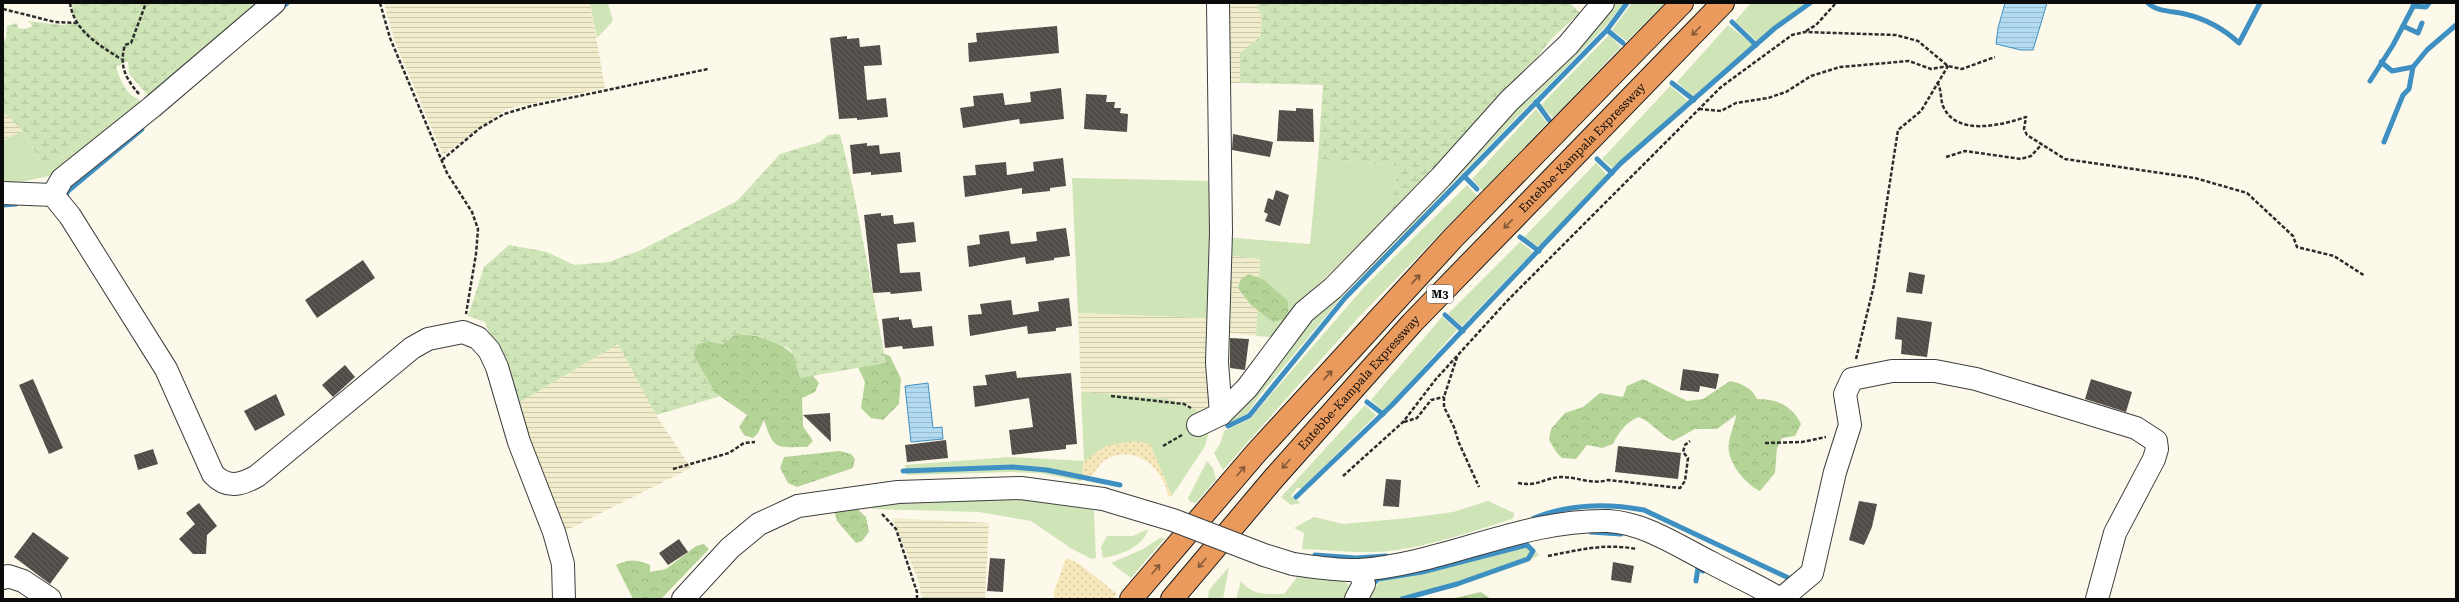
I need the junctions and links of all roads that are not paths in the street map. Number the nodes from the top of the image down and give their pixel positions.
1 (274, 3) edge
2 (1218, 3) edge
3 (1603, 3) edge
4 (1682, 3) edge
5 (1723, 3) edge
6 (3, 193) edge
7 (53, 195) junction
8 (1359, 570) junction
9 (3, 578) edge
10 (50, 599) edge
11 (564, 599) edge
12 (683, 599) edge
13 (1131, 599) edge
14 (1172, 599) edge
15 (1356, 599) edge
16 (1780, 599) edge
17 (2098, 599) edge

1 - 7 street
2 - 3 street
13 -> 4 highway, M3
5 -> 14 highway, Entebbe-Kampala Expressway / M3
6 - 7 street
7 - 11 street
8 - 12 street, bridge
8 - 15 street
8 - 16 street
9 - 10 street
16 - 17 street

